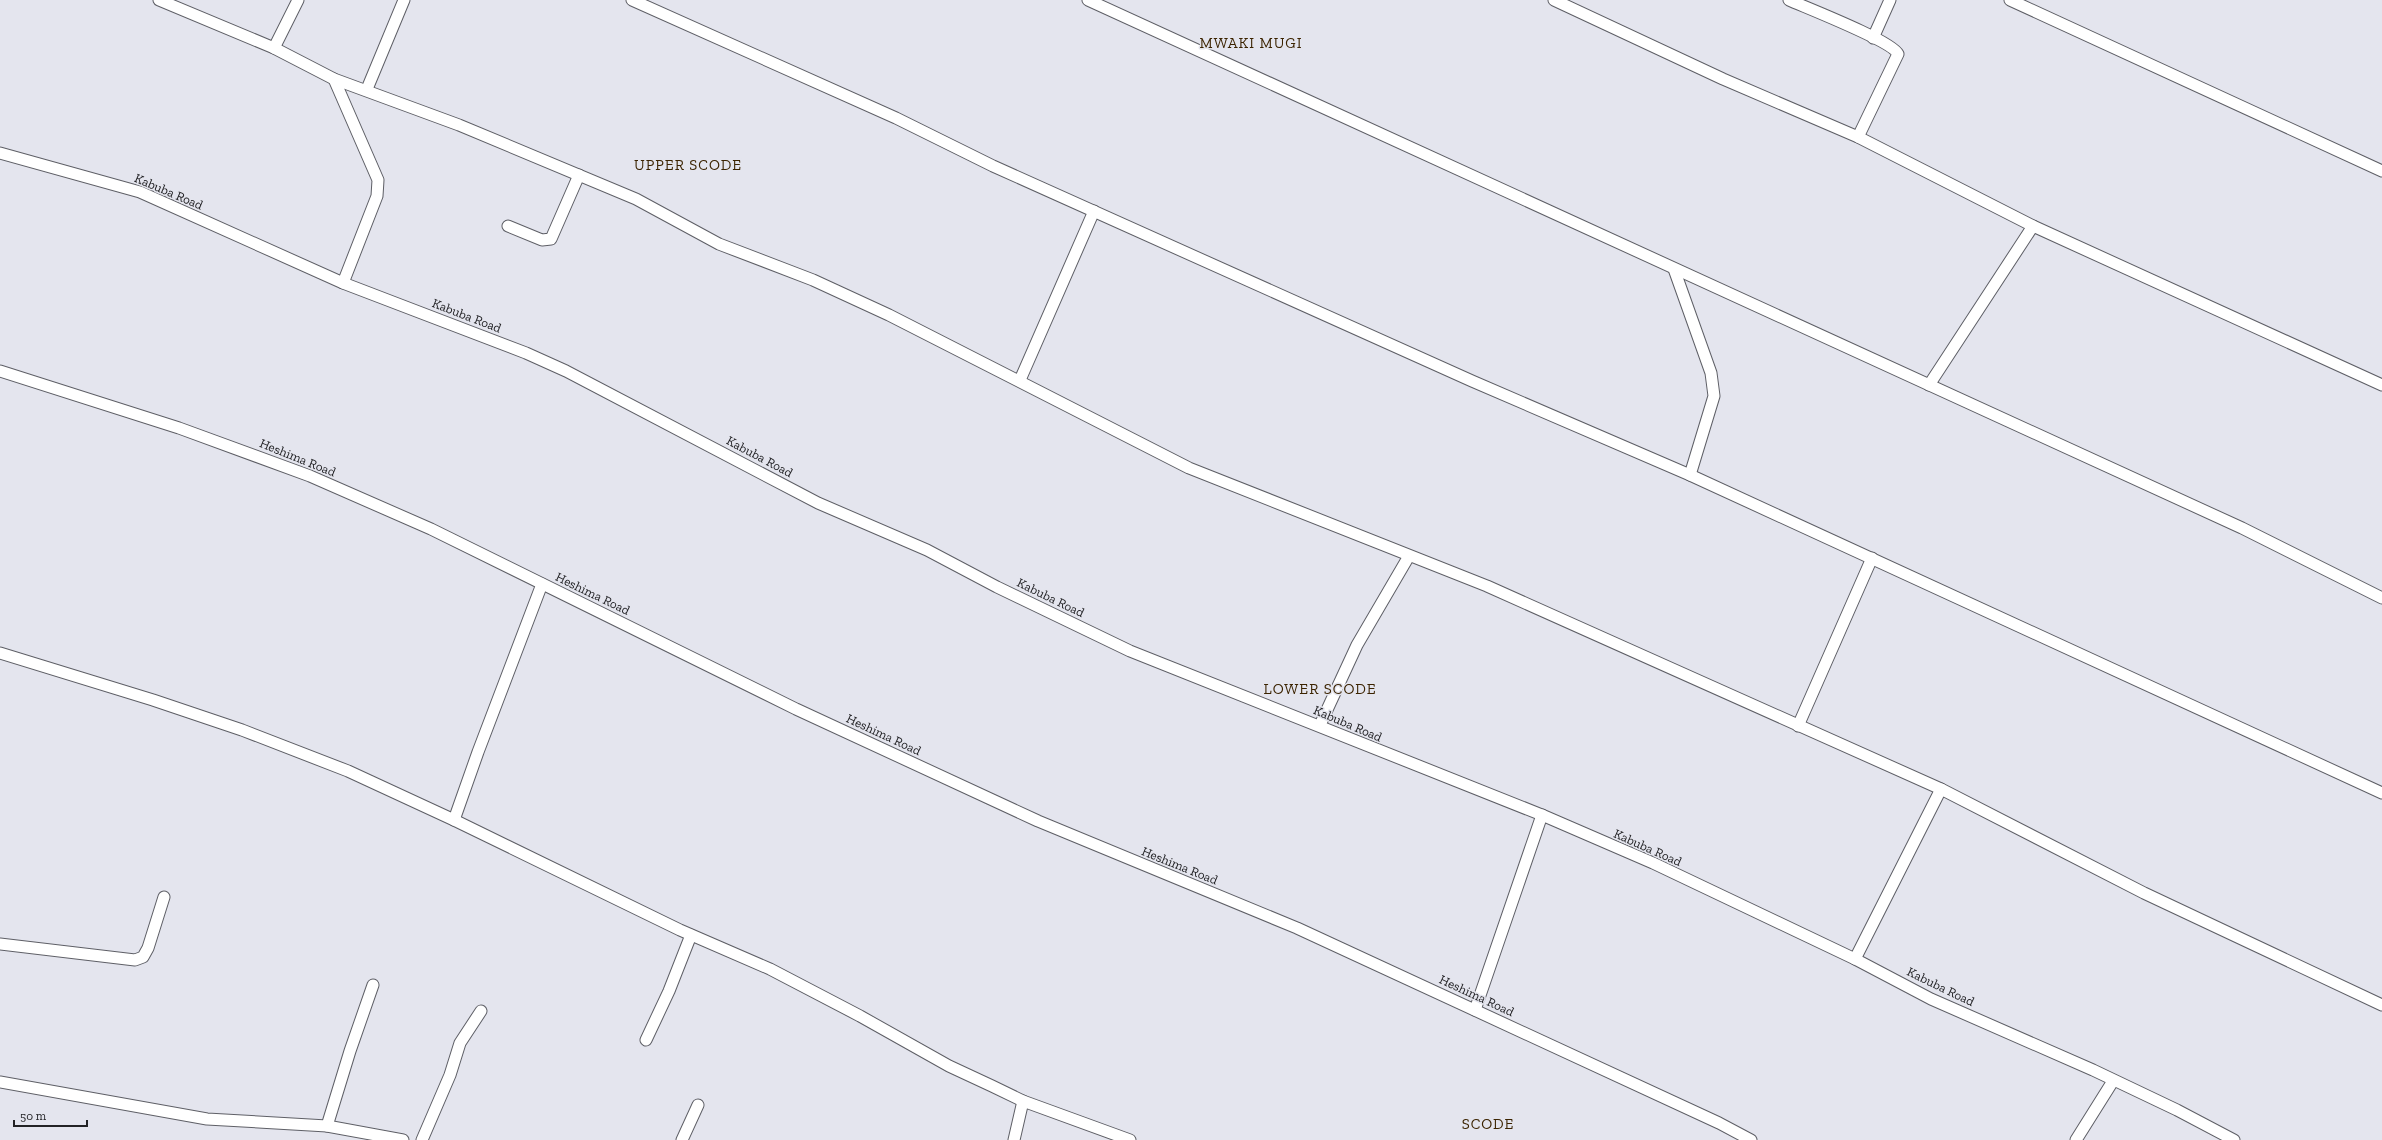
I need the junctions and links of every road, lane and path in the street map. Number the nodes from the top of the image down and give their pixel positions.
1 (159, 0) edge
2 (298, 0) edge
3 (404, 0) edge
4 (632, 0) edge
5 (1088, 0) edge
6 (1554, 0) edge
7 (1789, 0) edge
8 (1890, 0) edge
9 (2010, 0) edge
10 (1873, 38) junction
11 (274, 48) junction
12 (334, 78) junction
13 (367, 89) junction
14 (1858, 137) junction
15 (0, 153) edge
16 (2382, 171) edge
17 (579, 175) junction
18 (1094, 211) junction
19 (508, 226) dead end
20 (2033, 226) junction
21 (1674, 269) junction
22 (343, 283) junction
23 (0, 371) edge
24 (1020, 380) junction
25 (1929, 385) junction
26 (2382, 385) edge
27 (1690, 476) junction
28 (1408, 556) junction
29 (1872, 558) junction
30 (542, 584) junction
31 (2382, 598) edge
32 (0, 653) edge
33 (1320, 725) junction
34 (1798, 726) junction
35 (1941, 790) junction
36 (2382, 793) edge
37 (1542, 815) junction
38 (454, 820) junction
39 (164, 896) dead end
40 (692, 935) junction
41 (0, 944) edge
42 (1855, 959) junction
43 (374, 984) dead end
44 (2382, 1005) edge
45 (1475, 1010) junction
46 (482, 1011) dead end
47 (646, 1040) dead end
48 (2113, 1081) junction
49 (0, 1082) edge
50 (1023, 1101) junction
51 (698, 1105) dead end
52 (326, 1126) junction
53 (403, 1140) edge
54 (422, 1140) edge
55 (682, 1140) edge
56 (1014, 1140) edge
57 (1130, 1140) edge
58 (1751, 1140) edge
59 (2076, 1140) edge
60 (2234, 1140) edge

1 - 11 street
2 - 11 street
3 - 13 street
4 - 18 street
5 - 21 street
6 - 14 street
7 - 10 street
8 - 10 street
9 - 16 street
10 - 14 street
11 - 12 street
12 - 13 street
12 - 22 street
13 - 17 street
14 - 20 street
15 - 22 street, Kabuba Road
17 - 19 street
17 - 24 street
18 - 24 street
18 - 27 street
20 - 25 street
20 - 26 street
21 - 25 street
21 - 27 street
22 - 33 street, Kabuba Road
23 - 30 street, Heshima Road
24 - 28 street
25 - 31 street
27 - 29 street
28 - 33 street
28 - 34 street
29 - 34 street
29 - 36 street
30 - 38 street
30 - 45 street, Heshima Road
32 - 38 street
33 - 37 street, Kabuba Road
34 - 35 street
35 - 42 street
35 - 44 street
37 - 42 street, Kabuba Road
37 - 45 street
38 - 40 street
39 - 41 street
40 - 47 street
40 - 50 street
42 - 48 street, Kabuba Road
43 - 52 street
45 - 58 street, Heshima Road
46 - 54 street
48 - 59 street
48 - 60 street, Kabuba Road
49 - 52 street
50 - 56 street
50 - 57 street
51 - 55 street
52 - 53 street

